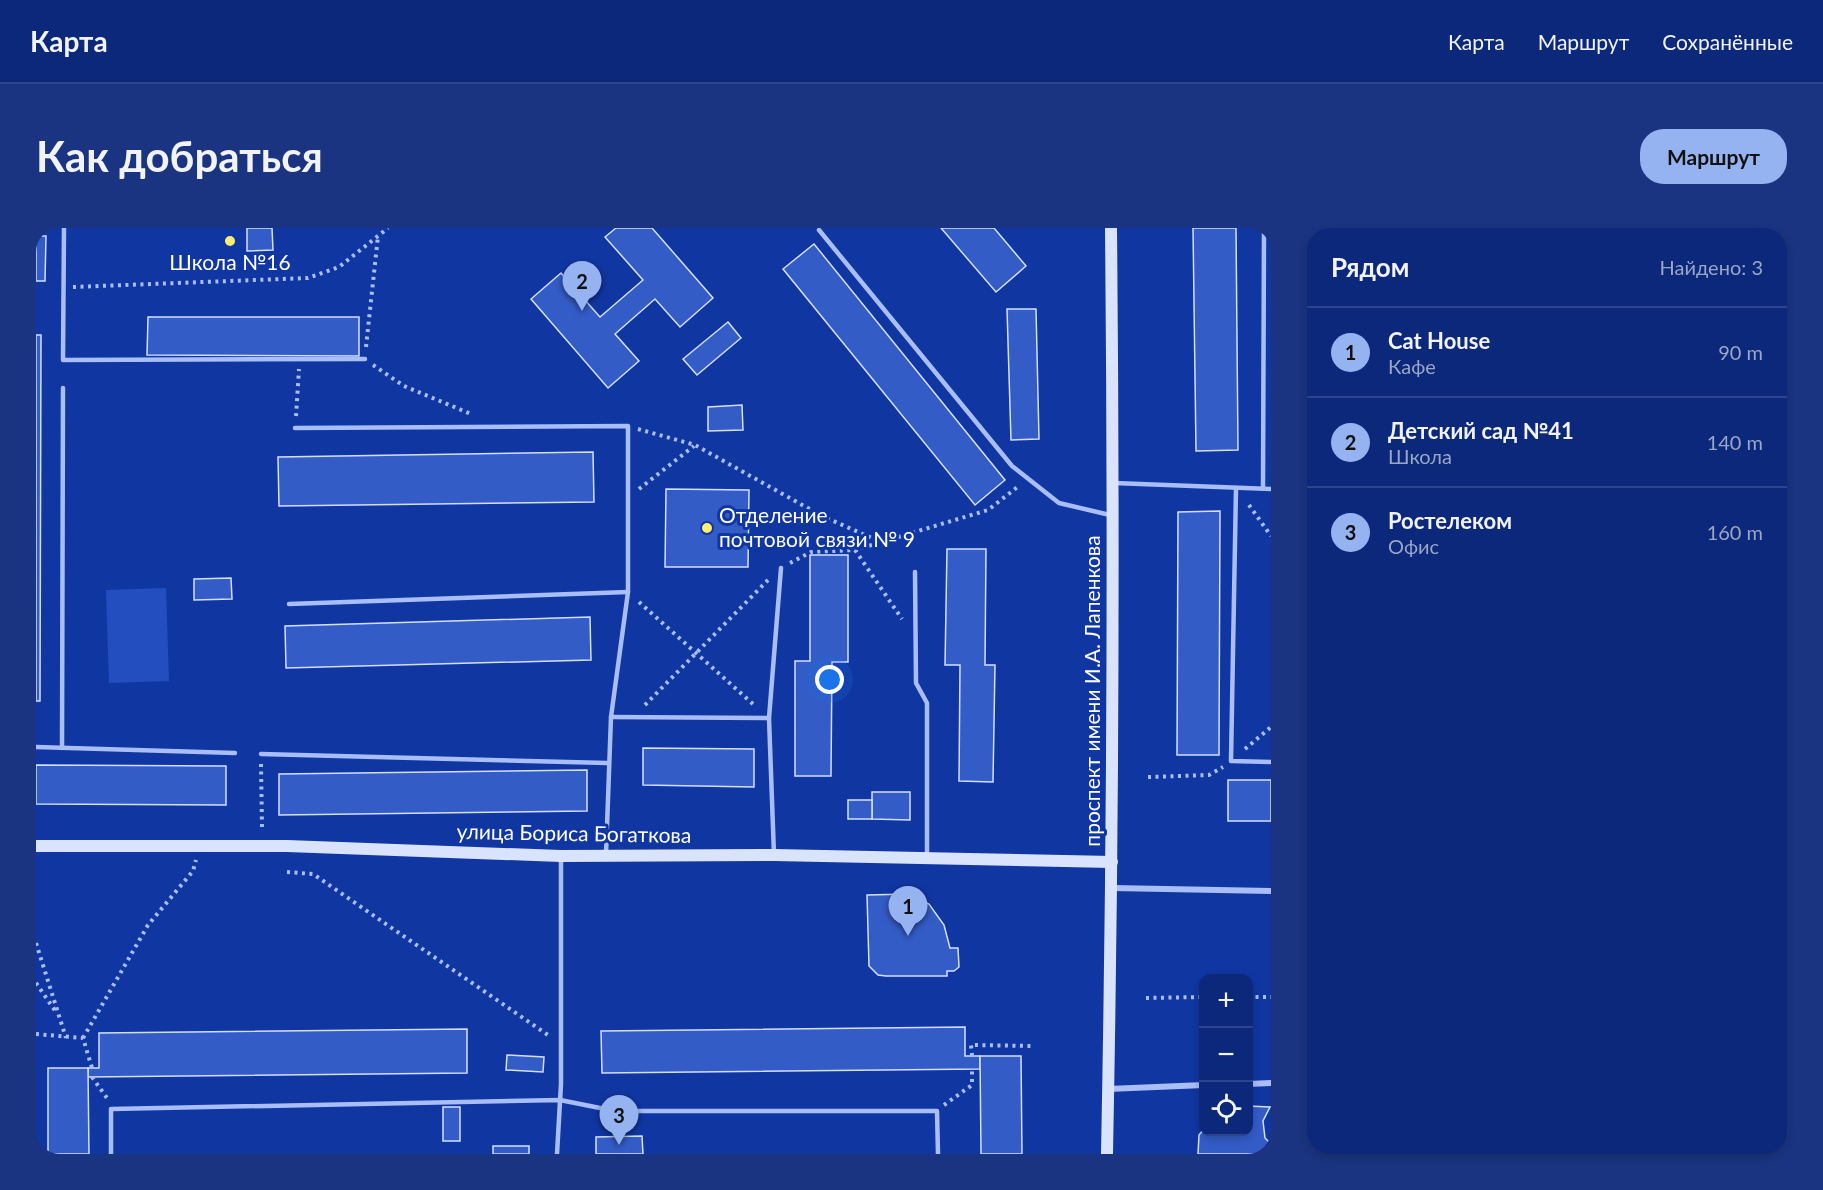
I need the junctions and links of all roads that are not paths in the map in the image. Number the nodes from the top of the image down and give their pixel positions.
1 (64, 228) edge
2 (1111, 228) edge
3 (1264, 228) edge
4 (819, 230) dead end
5 (365, 359) road end
6 (63, 388) dead end
7 (296, 428) road end
8 (1114, 483) junction
9 (1236, 488) junction
10 (1263, 488) junction
11 (1271, 489) edge
12 (1113, 515) junction
13 (781, 568) road end
14 (915, 572) dead end
15 (627, 592) junction
16 (288, 604) dead end
17 (611, 717) junction
18 (769, 718) junction
19 (36, 747) edge
20 (62, 748) junction
21 (235, 753) dead end
22 (261, 754) road end
23 (1271, 762) edge
24 (607, 763) junction
25 (36, 846) edge
26 (606, 855) junction
27 (774, 855) junction
28 (561, 856) junction
29 (927, 857) junction
30 (1112, 862) junction
31 (1112, 888) junction
32 (1271, 891) edge
33 (1271, 1083) edge
34 (1253, 1084) edge
35 (1199, 1085) edge
36 (1108, 1089) junction
37 (560, 1100) junction
38 (111, 1154) edge
39 (557, 1154) edge
40 (938, 1154) edge
41 (1107, 1154) edge

1 - 5 lane
2 - 8 street, проспект имени И.А. Лапенкова
3 - 10 lane
4 - 12 lane
6 - 20 lane
7 - 15 lane
8 - 9 lane
8 - 12 street, проспект имени И.А. Лапенкова
9 - 10 lane
9 - 23 lane
10 - 11 lane
12 - 30 street, проспект имени И.А. Лапенкова
13 - 18 lane
14 - 29 lane
15 - 16 lane
15 - 17 lane
17 - 18 lane
17 - 24 lane
18 - 27 lane
19 - 20 lane
20 - 21 lane
22 - 24 lane
24 - 26 lane
25 - 28 street, улица Бориса Богаткова
26 - 27 street, улица Бориса Богаткова
26 - 28 street, улица Бориса Богаткова
27 - 29 street, улица Бориса Богаткова
28 - 37 lane
29 - 30 street, улица Бориса Богаткова
30 - 31 street, проспект имени И.А. Лапенкова
31 - 32 street
31 - 36 street, проспект имени И.А. Лапенкова
33 - 34 street
35 - 36 street
36 - 41 street, проспект имени И.А. Лапенкова
37 - 38 lane
37 - 39 lane
37 - 40 lane

